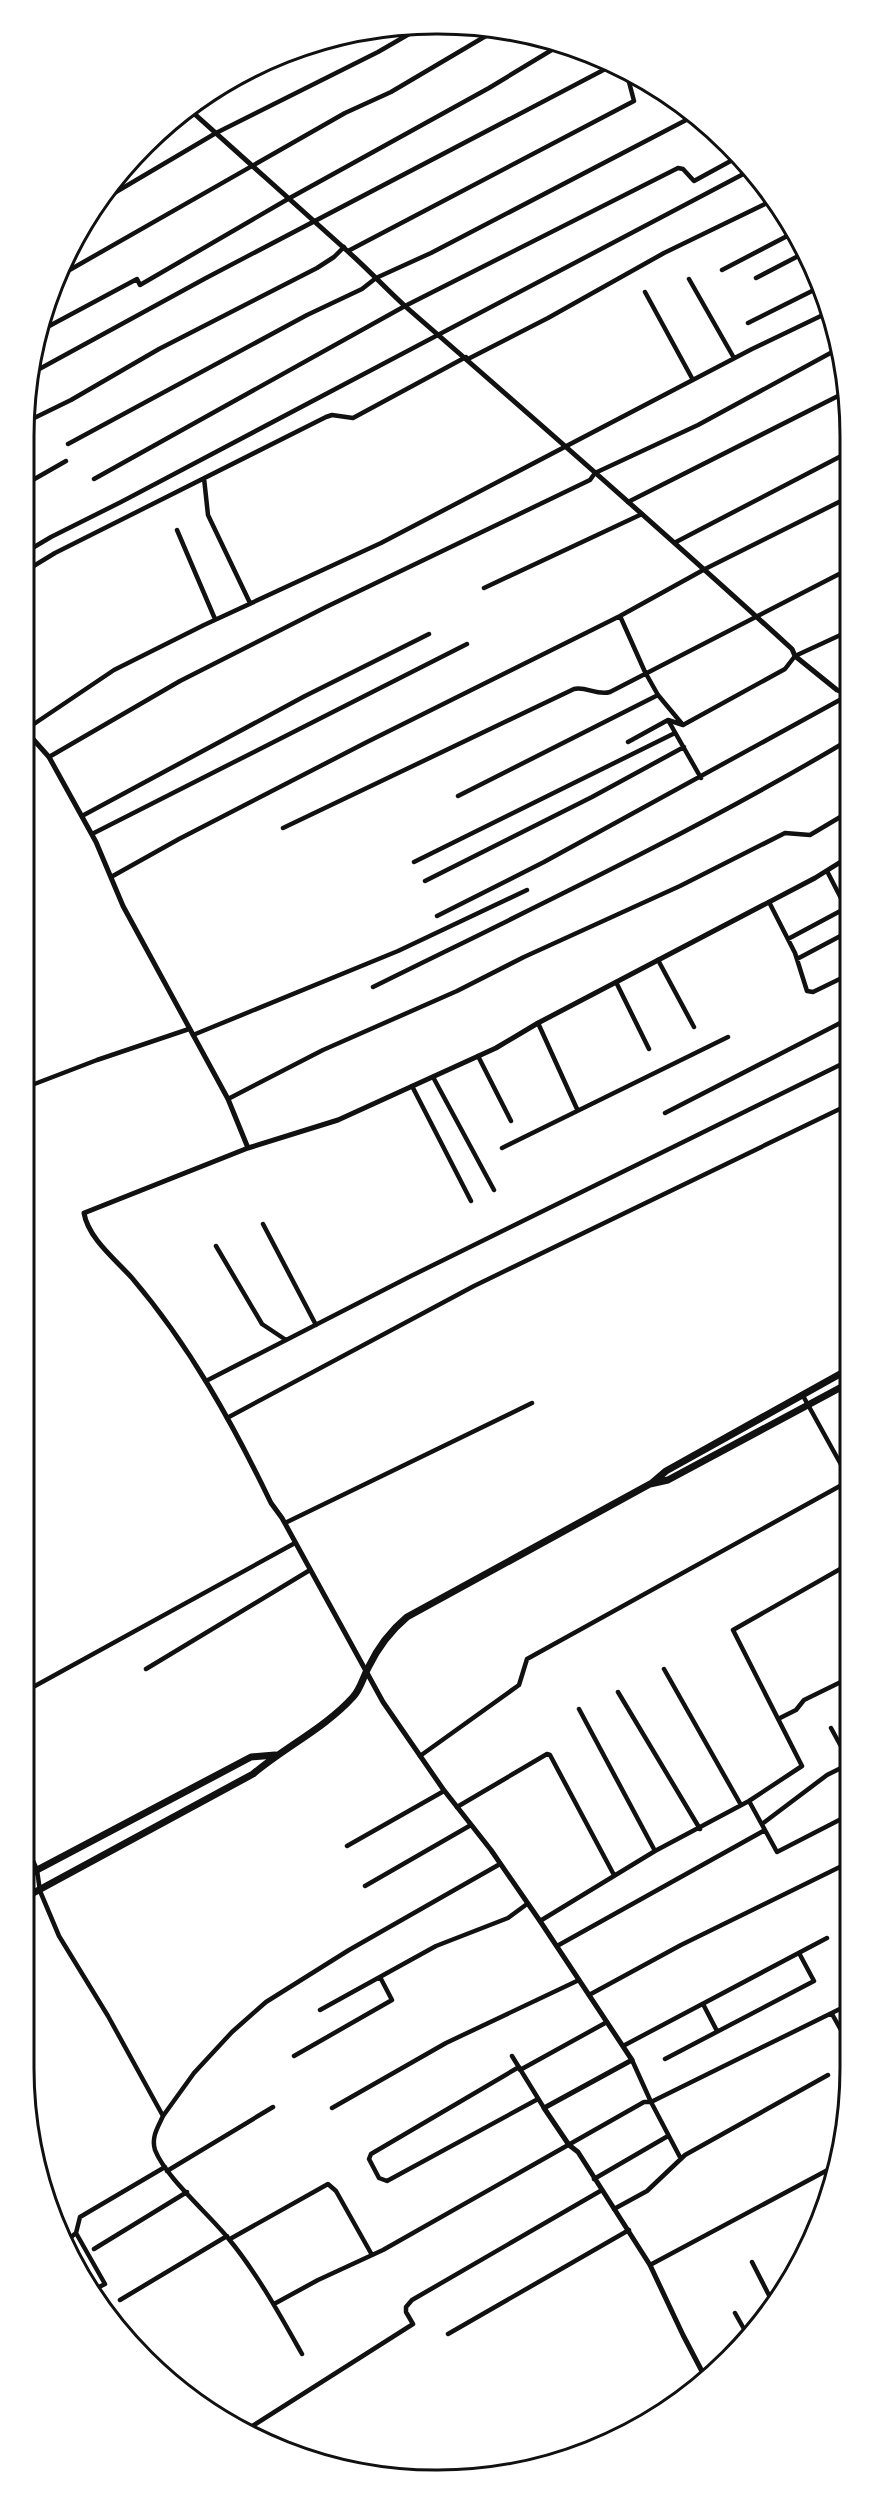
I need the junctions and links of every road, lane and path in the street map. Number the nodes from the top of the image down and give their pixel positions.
1 (407, 35) edge
2 (484, 37) edge
3 (550, 51) edge
4 (602, 70) edge
5 (629, 84) edge
6 (196, 115) edge
7 (685, 121) edge
8 (216, 133) junction
9 (730, 161) edge
10 (252, 166) junction
11 (742, 175) edge
12 (120, 190) edge
13 (288, 199) junction
14 (765, 204) edge
15 (314, 223) junction
16 (786, 237) edge
17 (346, 249) junction
18 (797, 257) edge
19 (72, 268) edge
20 (722, 270) dead end
21 (376, 278) junction
22 (756, 278) dead end
23 (689, 279) dead end
24 (812, 291) edge
25 (645, 292) dead end
26 (405, 306) junction
27 (821, 316) edge
28 (748, 323) dead end
29 (50, 325) edge
30 (440, 334) junction
31 (831, 353) edge
32 (467, 358) junction
33 (734, 358) junction
34 (40, 368) edge
35 (693, 380) junction
36 (837, 396) edge
37 (35, 418) edge
38 (68, 444) dead end
39 (565, 446) junction
40 (840, 457) edge
41 (66, 461) dead end
42 (595, 473) junction
43 (204, 478) junction
44 (34, 479) edge
45 (94, 479) dead end
46 (628, 502) junction
47 (840, 502) edge
48 (642, 514) junction
49 (177, 530) dead end
50 (676, 542) junction
51 (34, 547) edge
52 (34, 566) edge
53 (705, 569) junction
54 (840, 573) edge
55 (484, 588) dead end
56 (250, 603) junction
57 (755, 615) junction
58 (620, 616) junction
59 (215, 620) junction
60 (429, 634) dead end
61 (840, 635) edge
62 (467, 644) dead end
63 (795, 656) junction
64 (645, 672) junction
65 (840, 692) edge
66 (658, 695) junction
67 (840, 699) edge
68 (668, 720) junction
69 (34, 723) edge
70 (683, 725) junction
71 (675, 733) junction
72 (34, 741) edge
73 (628, 742) dead end
74 (840, 745) edge
75 (684, 747) junction
76 (49, 757) junction
77 (701, 778) junction
78 (458, 796) dead end
79 (82, 816) junction
80 (840, 817) edge
81 (283, 828) dead end
82 (92, 834) junction
83 (414, 862) dead end
84 (840, 863) edge
85 (827, 871) junction
86 (111, 877) junction
87 (425, 880) dead end
88 (527, 890) dead end
89 (840, 896) edge
90 (769, 902) junction
91 (840, 911) edge
92 (436, 916) dead end
93 (840, 936) edge
94 (788, 939) junction
95 (797, 959) junction
96 (658, 960) junction
97 (840, 979) edge
98 (616, 982) junction
99 (373, 987) dead end
100 (538, 1023) junction
101 (840, 1023) edge
102 (694, 1028) dead end
103 (189, 1029) junction
104 (193, 1035) junction
105 (728, 1037) dead end
106 (649, 1049) dead end
107 (478, 1056) junction
108 (840, 1065) edge
109 (433, 1077) junction
110 (34, 1084) edge
111 (412, 1086) junction
112 (228, 1099) junction
113 (577, 1109) junction
114 (840, 1109) edge
115 (665, 1113) dead end
116 (511, 1121) dead end
117 (248, 1148) junction
118 (502, 1148) dead end
119 (494, 1190) dead end
120 (471, 1201) dead end
121 (263, 1224) dead end
122 (216, 1246) dead end
123 (316, 1325) junction
124 (286, 1340) junction
125 (840, 1374) edge
126 (206, 1381) junction
127 (840, 1388) edge
128 (802, 1394) junction
129 (532, 1403) dead end
130 (808, 1406) junction
131 (227, 1418) junction
132 (840, 1464) edge
133 (650, 1484) junction
134 (840, 1485) edge
135 (285, 1523) junction
136 (295, 1544) junction
137 (840, 1569) edge
138 (310, 1570) junction
139 (146, 1669) dead end
140 (664, 1669) dead end
141 (367, 1670) junction
142 (840, 1683) edge
143 (34, 1687) edge
144 (618, 1692) dead end
145 (579, 1709) dead end
146 (778, 1719) junction
147 (831, 1728) dead end
148 (840, 1745) edge
149 (276, 1755) junction
150 (420, 1756) junction
151 (840, 1767) edge
152 (444, 1791) junction
153 (748, 1801) junction
154 (741, 1805) junction
155 (457, 1807) junction
156 (840, 1820) edge
157 (762, 1824) junction
158 (471, 1825) junction
159 (700, 1829) junction
160 (765, 1830) junction
161 (347, 1846) dead end
162 (655, 1851) junction
163 (34, 1861) edge
164 (500, 1864) junction
165 (840, 1867) edge
166 (38, 1870) junction
167 (34, 1873) edge
168 (614, 1875) junction
169 (365, 1886) dead end
170 (40, 1891) junction
171 (34, 1894) edge
172 (527, 1904) junction
173 (540, 1921) junction
174 (827, 1938) dead end
175 (556, 1946) junction
176 (799, 1953) junction
177 (380, 1977) junction
178 (579, 1980) junction
179 (589, 1995) junction
180 (703, 2004) junction
181 (320, 2010) dead end
182 (840, 2010) edge
183 (832, 2014) junction
184 (607, 2022) junction
185 (840, 2028) edge
186 (717, 2031) junction
187 (623, 2046) junction
188 (294, 2056) dead end
189 (512, 2056) dead end
190 (665, 2058) dead end
191 (632, 2060) junction
192 (519, 2068) junction
193 (828, 2075) dead end
194 (538, 2099) junction
195 (651, 2102) junction
196 (273, 2108) dead end
197 (332, 2108) dead end
198 (544, 2108) junction
199 (163, 2116) junction
200 (668, 2136) junction
201 (569, 2145) junction
202 (681, 2159) junction
203 (166, 2169) junction
204 (826, 2171) edge
205 (594, 2178) junction
206 (602, 2190) junction
207 (187, 2192) junction
208 (614, 2209) junction
209 (629, 2230) junction
210 (76, 2233) junction
211 (72, 2238) edge
212 (228, 2238) junction
213 (94, 2249) dead end
214 (372, 2255) junction
215 (752, 2262) dead end
216 (650, 2265) junction
217 (99, 2287) edge
218 (769, 2296) edge
219 (120, 2300) dead end
220 (274, 2304) junction
221 (735, 2313) dead end
222 (743, 2329) edge
223 (448, 2334) dead end
224 (302, 2354) dead end
225 (702, 2371) edge
226 (253, 2426) edge

1 - 8 street
2 - 10 street
3 - 13 street
4 - 15 street
5 - 17 street
6 - 8 street
7 - 21 street
8 - 10 street
8 - 12 street
9 - 26 street
10 - 13 street
10 - 19 street
11 - 30 street
13 - 15 street
13 - 29 street
14 - 32 street
15 - 17 street
15 - 34 street
16 - 20 street
17 - 21 street
17 - 37 street
18 - 22 street
21 - 26 street
21 - 38 street
23 - 33 street
24 - 28 street
25 - 35 street
26 - 30 street
26 - 45 street
27 - 33 street
30 - 32 street
30 - 51 street
31 - 42 street
32 - 39 street
32 - 43 street
33 - 35 street
35 - 39 street
36 - 46 street
39 - 42 street
39 - 56 street
40 - 50 street
41 - 44 street
42 - 46 street
42 - 76 street
43 - 52 street
43 - 56 street
46 - 48 street
47 - 53 street
48 - 50 street
48 - 55 street
49 - 59 street
50 - 53 street
53 - 57 street
53 - 58 street
54 - 57 street
56 - 59 street
57 - 63 street
57 - 64 street
58 - 64 street
58 - 86 street
59 - 69 street
60 - 79 street
61 - 63 street
62 - 82 street
63 - 65 street
63 - 70 street
64 - 66 street
64 - 81 street
66 - 70 street
66 - 78 street
67 - 77 street
68 - 70 street
68 - 71 street
68 - 73 street
71 - 75 street
71 - 83 street
72 - 76 street
74 - 99 street
75 - 77 street
75 - 87 street
76 - 79 street
77 - 92 street
79 - 82 street
80 - 112 street
82 - 86 street
84 - 85 street
85 - 89 street
85 - 90 street
86 - 103 street
88 - 104 street
90 - 94 street
90 - 96 street
91 - 94 street
93 - 95 street
94 - 95 street
95 - 97 street
96 - 98 street
96 - 102 street
98 - 100 street
98 - 106 street
100 - 107 street
100 - 113 street
101 - 115 street
103 - 104 street
103 - 110 street
104 - 112 street
105 - 113 street
107 - 109 street
107 - 116 street
108 - 123 street
109 - 111 street
109 - 119 street
111 - 117 street
111 - 120 street
112 - 117 street
113 - 118 street
114 - 131 street
117 - 126 street
121 - 123 street
122 - 124 street
123 - 124 street
124 - 126 street
125 - 128 main road
126 - 131 street
127 - 130 main road
128 - 130 street
128 - 133 main road
129 - 135 street
130 - 132 street
130 - 133 main road
131 - 135 street
133 - 141 main road
134 - 150 street
135 - 136 street
136 - 138 street
136 - 143 street
137 - 146 street
138 - 139 street
138 - 141 street
140 - 154 street
141 - 149 main road
141 - 150 street
142 - 146 street
144 - 159 street
145 - 162 street
146 - 153 street
147 - 148 street
149 - 166 main road
149 - 170 main road
150 - 152 street
151 - 157 street
152 - 155 street
152 - 161 street
153 - 154 street
153 - 157 street
154 - 159 street
155 - 158 street
155 - 168 street
156 - 160 street
157 - 160 street
158 - 164 street
158 - 169 street
159 - 162 street
160 - 175 street
162 - 168 street
163 - 166 street
164 - 172 street
164 - 199 street
165 - 179 street
166 - 167 main road
166 - 170 street
168 - 173 street
170 - 171 main road
170 - 199 street
172 - 173 street
172 - 177 street
173 - 175 street
174 - 176 street
175 - 178 street
176 - 180 street
176 - 186 street
177 - 181 street
177 - 188 street
178 - 179 street
178 - 197 street
179 - 184 street
180 - 186 street
180 - 187 street
182 - 183 street
183 - 185 street
183 - 195 street
184 - 187 street
184 - 192 street
186 - 190 street
187 - 191 street
189 - 192 street
191 - 195 street
191 - 198 street
192 - 194 street
192 - 194 street
193 - 202 street
194 - 198 street
195 - 200 street
195 - 201 street
196 - 203 street
198 - 201 street
199 - 203 street
200 - 202 street
200 - 205 street
201 - 205 street
201 - 214 street
202 - 208 street
203 - 207 street
203 - 210 street
204 - 216 street
205 - 206 street
206 - 208 street
206 - 226 street
207 - 212 street
207 - 213 street
208 - 209 street
209 - 216 street
209 - 223 street
210 - 211 street
210 - 217 street
212 - 214 street
212 - 219 street
212 - 220 street
214 - 220 street
215 - 218 street
216 - 225 street
220 - 224 street
221 - 222 street

